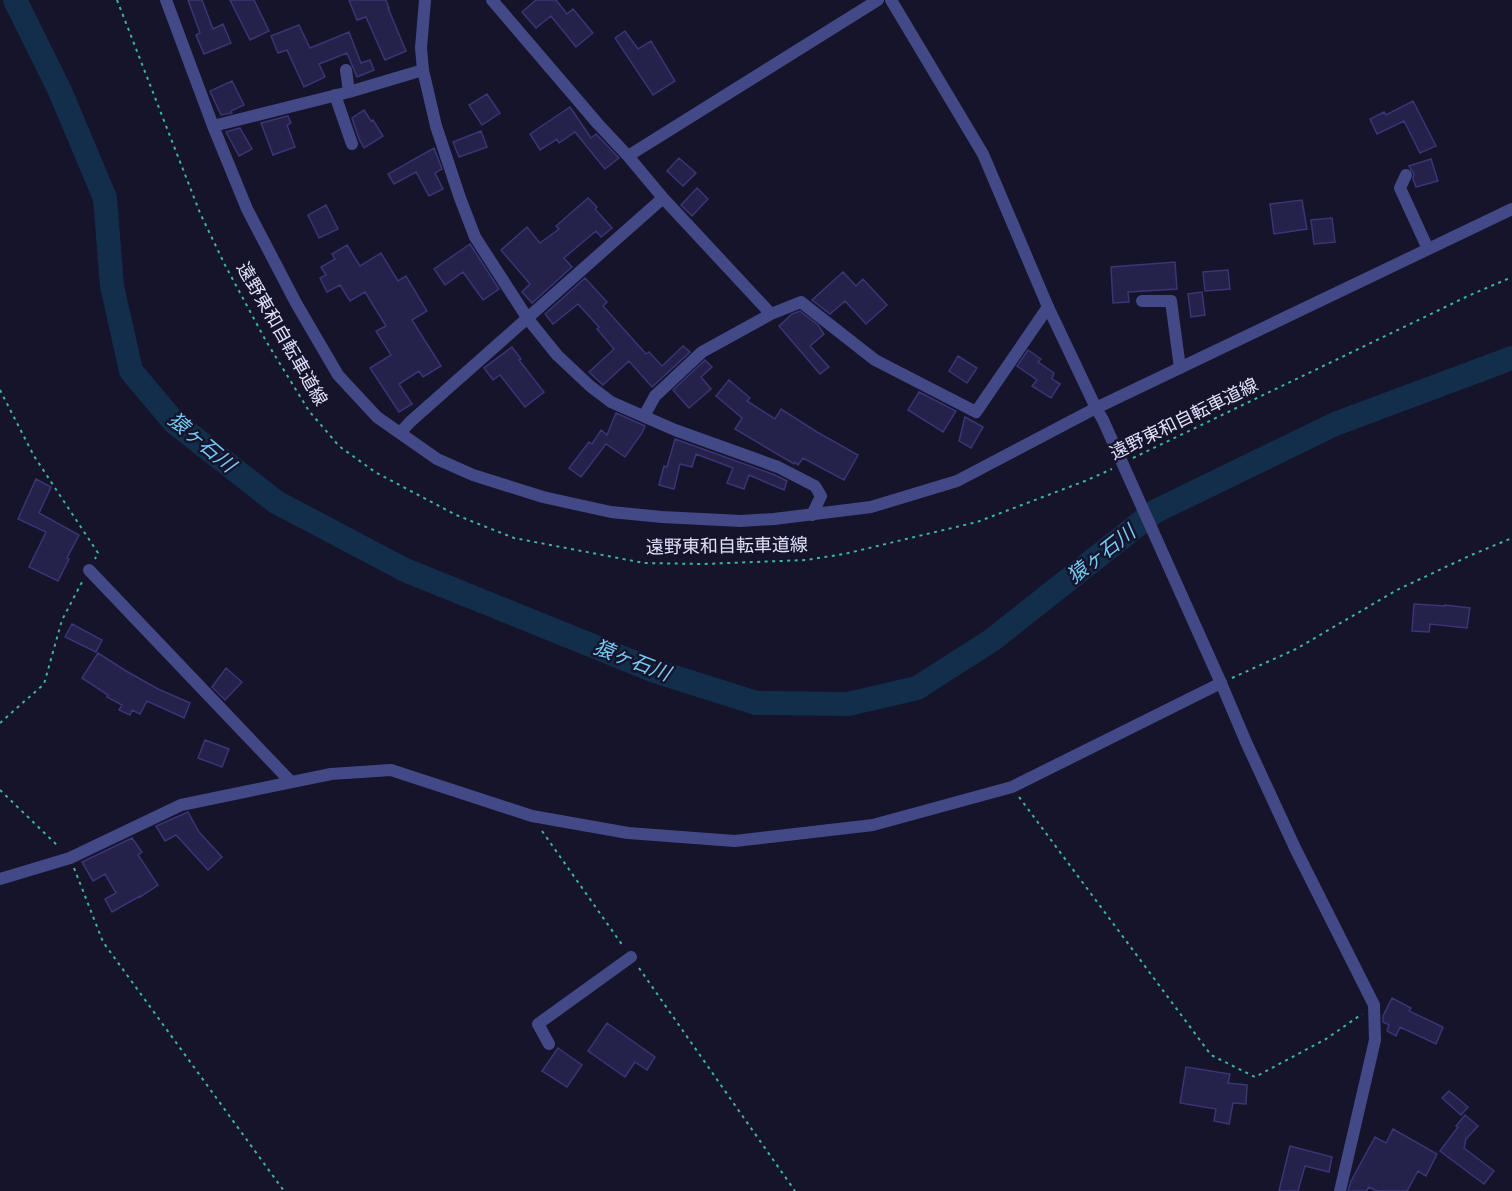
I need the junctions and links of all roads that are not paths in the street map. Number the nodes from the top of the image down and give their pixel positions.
1 (166, 0) edge
2 (425, 0) edge
3 (492, 0) edge
4 (878, 0) edge
5 (891, 0) edge
6 (346, 70) dead end
7 (423, 70) junction
8 (349, 92) junction
9 (335, 95) junction
10 (213, 126) junction
11 (352, 144) dead end
12 (628, 156) junction
13 (1406, 175) dead end
14 (663, 198) junction
15 (1512, 209) edge
16 (1428, 249) junction
17 (1142, 301) dead end
18 (1048, 307) junction
19 (771, 314) junction
20 (528, 319) junction
21 (1180, 368) junction
22 (1096, 408) junction
23 (644, 416) junction
24 (400, 433) junction
25 (812, 515) junction
26 (89, 570) road end
27 (1221, 683) junction
28 (291, 782) junction
29 (0, 879) edge
30 (631, 957) road end
31 (549, 1044) dead end
32 (1340, 1191) edge

1 - 10 street
2 - 7 street
3 - 12 street
4 - 12 street
5 - 18 street
6 - 8 street
7 - 8 street
7 - 20 street
8 - 9 street
9 - 10 street
9 - 11 street
10 - 24 street
12 - 14 street
13 - 16 street
14 - 19 street
14 - 20 street
15 - 16 street
16 - 21 street
17 - 21 street
18 - 19 street
18 - 22 street
19 - 23 street
20 - 23 street
20 - 24 street
21 - 22 street
22 - 25 street
22 - 27 street, bridge
23 - 25 street
24 - 25 street
26 - 28 street
27 - 28 street
27 - 32 street
28 - 29 street
30 - 31 street

